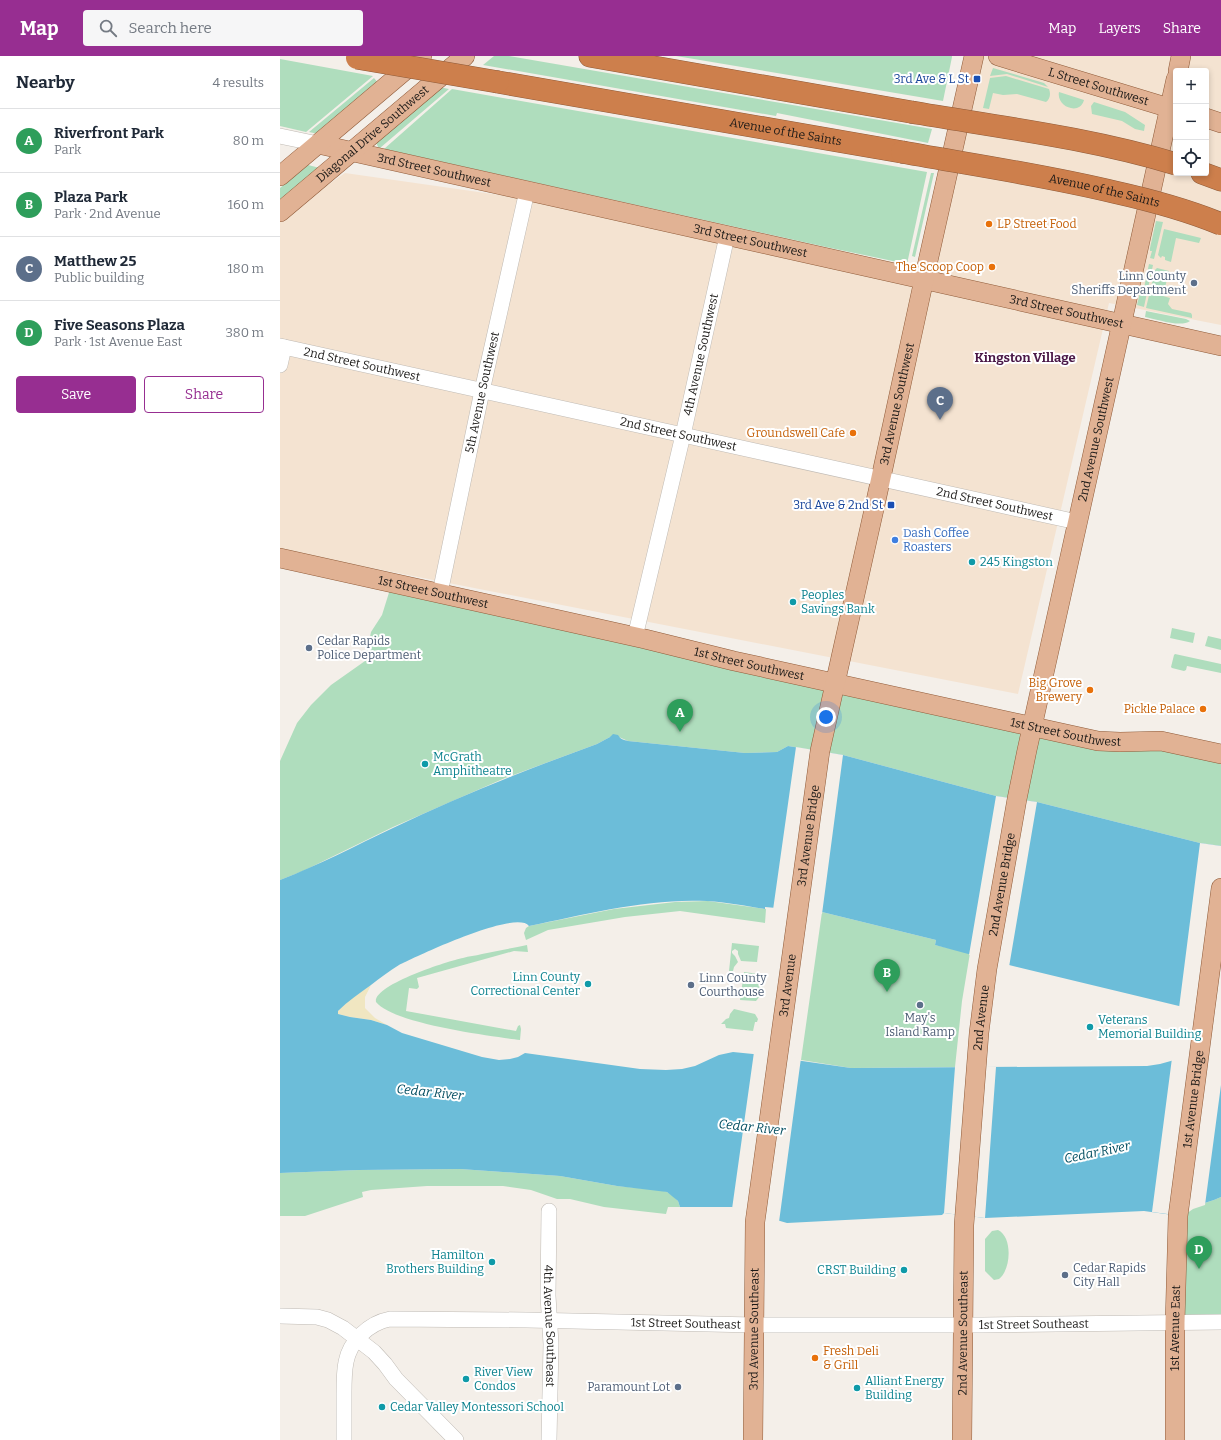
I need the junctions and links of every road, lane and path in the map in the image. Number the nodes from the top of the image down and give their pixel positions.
1 (422, 56) edge
2 (465, 56) edge
3 (590, 56) edge
4 (974, 56) edge
5 (998, 56) edge
6 (1181, 56) edge
7 (351, 57) edge
8 (1179, 68) edge
9 (388, 85) junction
10 (1173, 109) edge
11 (1209, 119) edge
12 (1221, 123) edge
13 (280, 136) edge
14 (318, 144) junction
15 (352, 152) junction
16 (1173, 163) edge
17 (280, 176) edge
18 (1209, 176) edge
19 (1221, 180) edge
20 (527, 191) junction
21 (280, 212) edge
22 (1221, 224) edge
23 (727, 236) junction
24 (924, 280) junction
25 (1122, 323) junction
26 (282, 346) edge
27 (1221, 346) edge
28 (280, 366) edge
29 (482, 391) junction
30 (683, 435) junction
31 (881, 478) junction
32 (1077, 522) junction
33 (280, 558) edge
34 (440, 593) junction
35 (635, 637) junction
36 (835, 683) junction
37 (1032, 726) junction
38 (820, 751) joint
39 (1221, 754) edge
40 (1016, 799) joint
41 (1221, 888) edge
42 (796, 920) joint
43 (987, 969) joint
44 (549, 1211) dead end
45 (1178, 1216) joint
46 (756, 1218) joint
47 (964, 1221) joint
48 (280, 1316) edge
49 (549, 1320) junction
50 (1221, 1322) edge
51 (1175, 1323) junction
52 (963, 1324) junction
53 (754, 1325) junction
54 (358, 1339) junction
55 (344, 1440) edge
56 (456, 1440) edge
57 (549, 1440) edge
58 (753, 1440) edge
59 (962, 1440) edge
60 (1175, 1440) edge

1 - 9 main road
2 - 15 main road, Diagonal Drive Southwest
3 - 16 highway, bridge
4 - 24 main road, 3rd Avenue Southwest
5 - 10 main road, L Street Southwest
6 - 8 main road
7 - 22 highway, Avenue of the Saints, bridge
9 - 14 main road
9 - 15 main road
10 - 25 main road, 2nd Avenue Southwest
11 - 12 main road
13 - 14 street, 3rd Street Southwest
14 - 15 main road, 3rd Street Southwest
14 - 17 main road
15 - 20 main road, 3rd Street Southwest
15 - 21 main road, Diagonal Drive Southwest
18 - 19 highway
20 - 23 main road, 3rd Street Southwest
20 - 29 street, 5th Avenue Southwest
23 - 24 main road, 3rd Street Southwest
23 - 30 street, 4th Avenue Southwest
24 - 25 main road, 3rd Street Southwest
24 - 31 main road, 3rd Avenue Southwest
25 - 27 main road, 3rd Street Southwest
25 - 32 main road, 2nd Avenue Southwest
26 - 28 street
26 - 29 street, 2nd Street Southwest
29 - 30 street, 2nd Street Southwest
29 - 34 street, 5th Avenue Southwest
30 - 31 street, 2nd Street Southwest
30 - 35 street, 4th Avenue Southwest
31 - 32 street, 2nd Street Southwest
31 - 36 main road, 3rd Avenue Southwest
32 - 37 main road, 2nd Avenue Southwest
33 - 34 main road, 1st Street Southwest
34 - 35 main road, 1st Street Southwest
35 - 36 main road, 1st Street Southwest
36 - 37 main road, 1st Street Southwest
36 - 38 main road, 3rd Avenue Southwest
37 - 39 main road, 1st Street Southwest
37 - 40 main road, 2nd Avenue Southwest
38 - 42 main road, 3rd Avenue Bridge
40 - 43 main road, 2nd Avenue Bridge
41 - 45 main road, 1st Avenue Bridge
42 - 46 main road, 3rd Avenue
43 - 47 main road, 2nd Avenue
44 - 49 street, 4th Avenue Southeast
45 - 51 main road, 1st Avenue East
46 - 53 main road, 3rd Avenue Southeast
47 - 52 main road, 2nd Avenue Southeast
48 - 54 street
49 - 53 street, 1st Street Southeast
49 - 54 street, 1st Street Southeast
49 - 57 street, 4th Avenue Southeast
50 - 51 street, 1st Street Southeast
51 - 52 street, 1st Street Southeast
51 - 60 main road, 1st Avenue East
52 - 53 street, 1st Street Southeast
52 - 59 main road, 2nd Avenue Southeast
53 - 58 main road, 3rd Avenue Southeast
54 - 55 street, 1st Street Southeast
54 - 56 street

